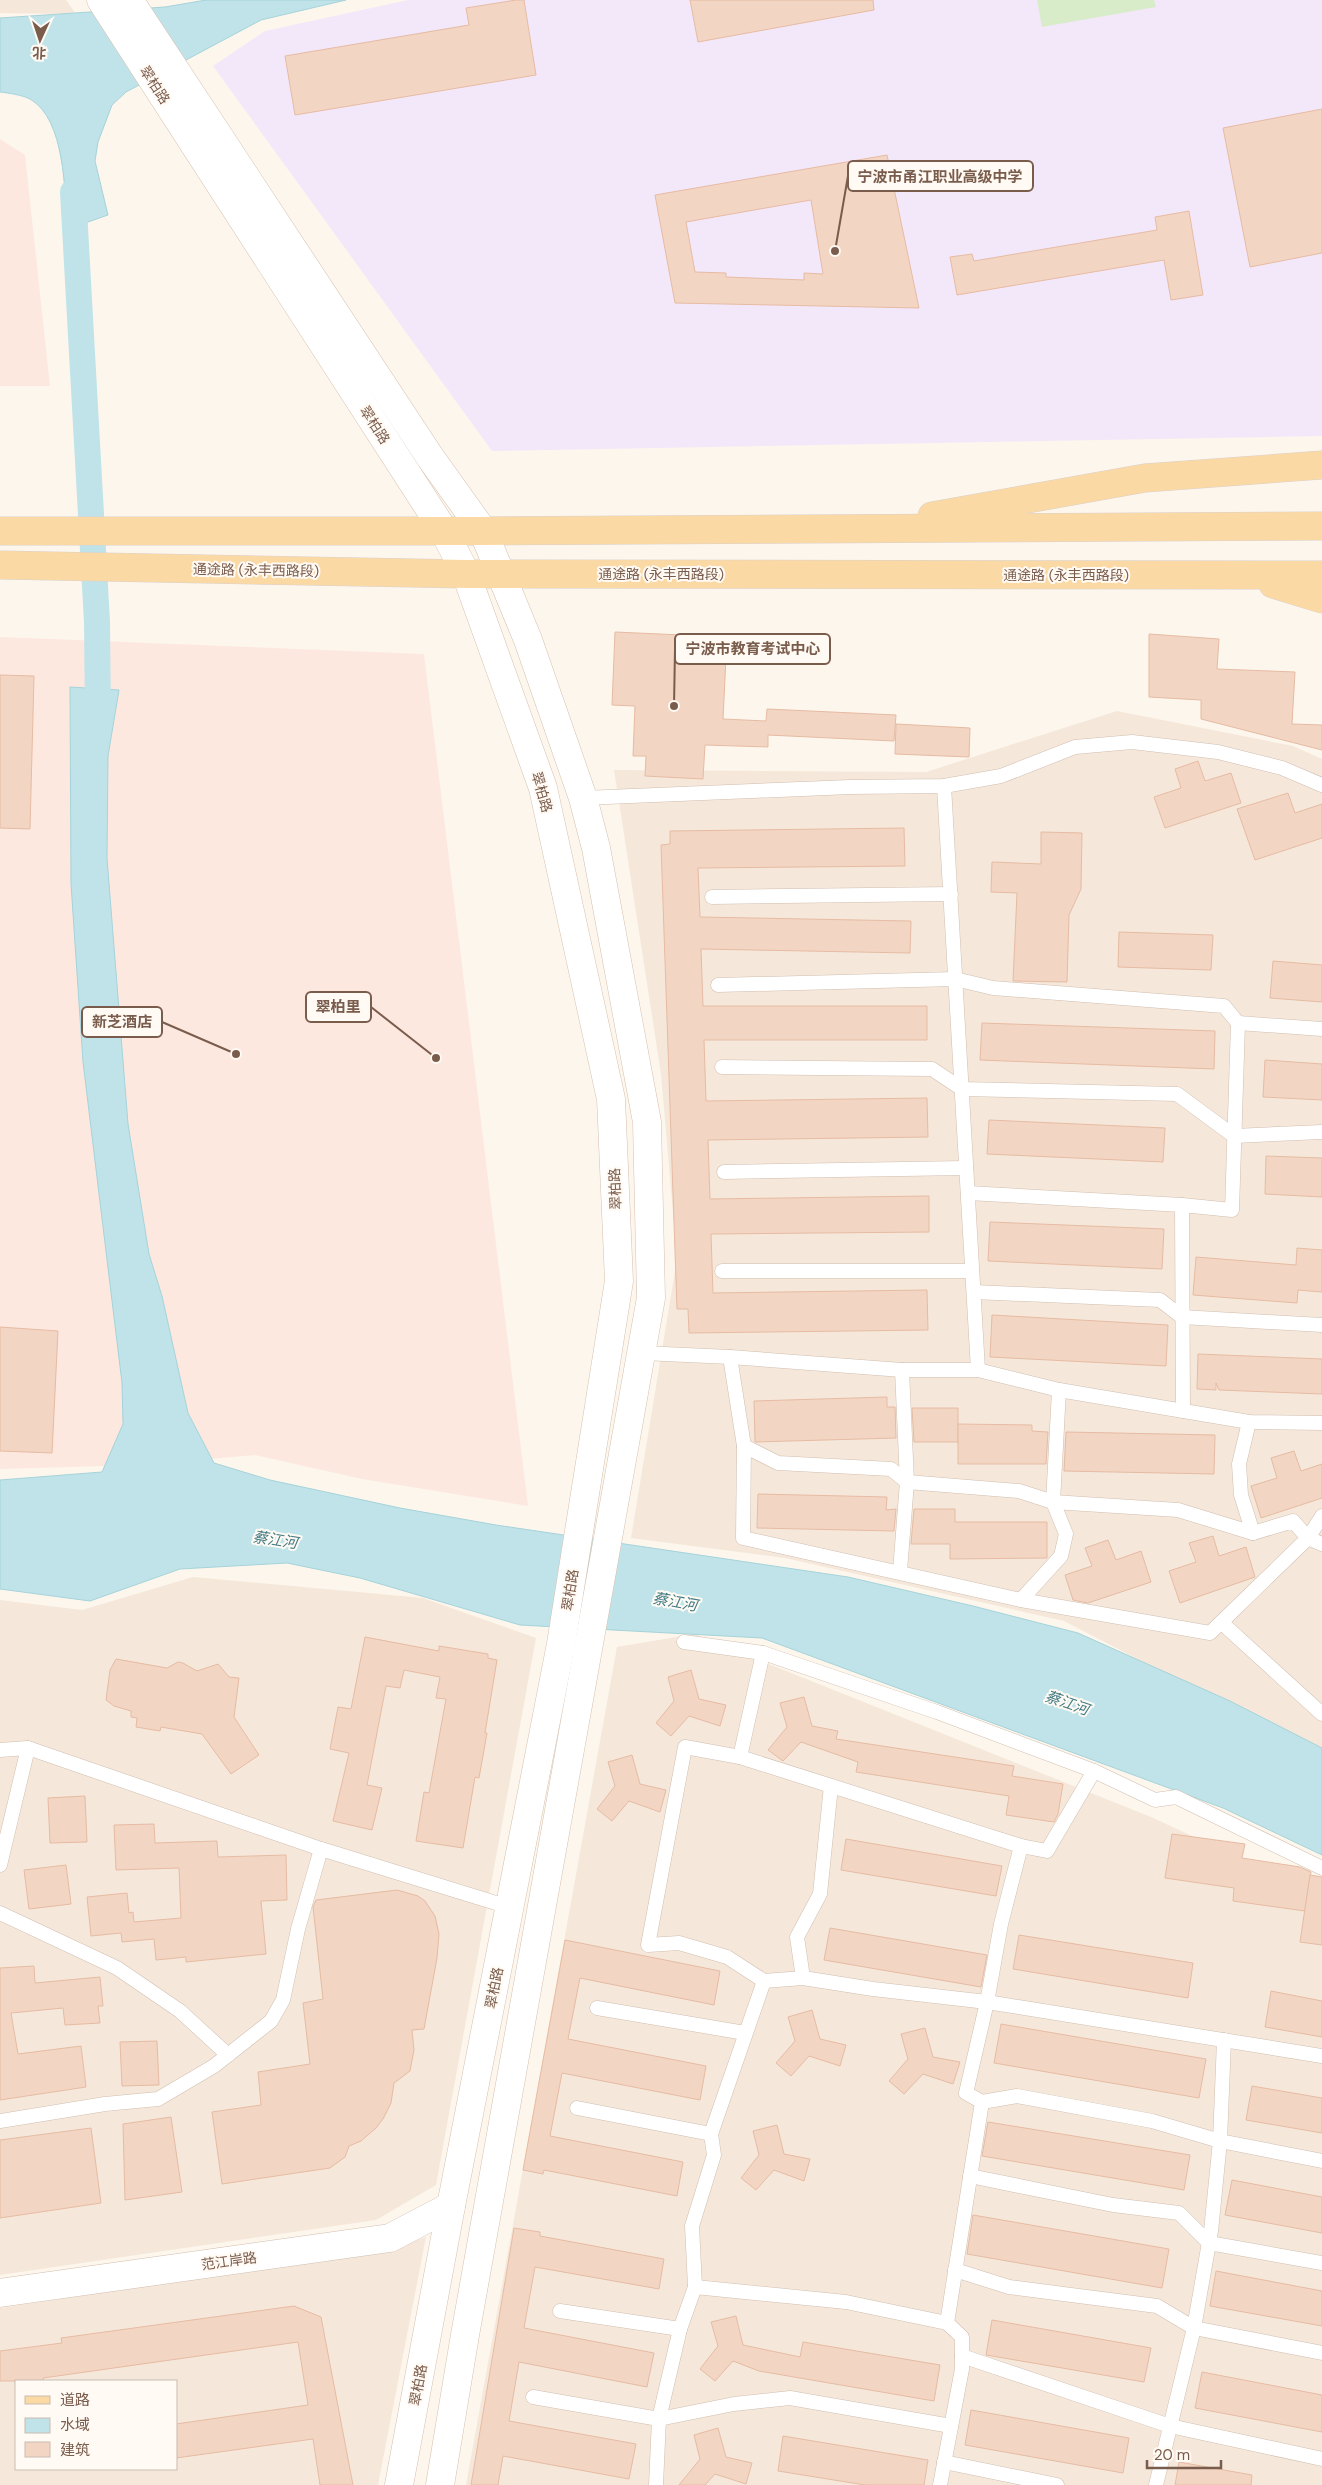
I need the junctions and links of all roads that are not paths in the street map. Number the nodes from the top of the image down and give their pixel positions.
1 (101, 0) edge
2 (129, 0) edge
3 (184, 106) junction
4 (1322, 466) edge
5 (1322, 526) edge
6 (859, 529) junction
7 (0, 531) edge
8 (444, 531) junction
9 (483, 531) junction
10 (0, 565) edge
11 (501, 573) junction
12 (466, 574) junction
13 (1246, 575) junction
14 (1322, 575) edge
15 (1322, 599) edge
16 (1322, 785) edge
17 (944, 786) junction
18 (583, 798) junction
19 (950, 894) junction
20 (712, 897) dead end
21 (955, 979) junction
22 (718, 985) dead end
23 (1238, 1023) junction
24 (1322, 1029) edge
25 (722, 1067) dead end
26 (962, 1089) junction
27 (1322, 1132) edge
28 (1234, 1136) junction
29 (966, 1168) junction
30 (724, 1172) dead end
31 (968, 1193) junction
32 (1182, 1205) junction
33 (722, 1271) dead end
34 (972, 1271) junction
35 (974, 1292) junction
36 (1182, 1317) junction
37 (1322, 1325) edge
38 (642, 1353) junction
39 (730, 1357) junction
40 (902, 1370) junction
41 (978, 1370) junction
42 (1059, 1390) junction
43 (1182, 1411) junction
44 (1249, 1422) junction
45 (1322, 1423) edge
46 (744, 1446) junction
47 (907, 1482) junction
48 (1053, 1502) junction
49 (1322, 1516) edge
50 (1253, 1533) junction
51 (1308, 1538) junction
52 (1322, 1544) edge
53 (900, 1572) junction
54 (1021, 1600) junction
55 (1222, 1623) junction
56 (684, 1642) dead end
57 (763, 1653) junction
58 (1322, 1714) edge
59 (28, 1748) junction
60 (0, 1750) edge
61 (740, 1757) junction
62 (1094, 1771) junction
63 (831, 1786) junction
64 (1021, 1846) junction
65 (321, 1849) junction
66 (0, 1865) edge
67 (1322, 1868) edge
68 (509, 1907) junction
69 (0, 1913) edge
70 (802, 1978) junction
71 (764, 1981) junction
72 (987, 2002) junction
73 (597, 2008) dead end
74 (745, 2033) junction
75 (1224, 2040) junction
76 (228, 2055) junction
77 (1322, 2056) edge
78 (982, 2102) junction
79 (577, 2108) dead end
80 (0, 2121) edge
81 (711, 2134) junction
82 (1220, 2141) junction
83 (1322, 2161) edge
84 (970, 2176) junction
85 (451, 2206) junction
86 (1209, 2243) junction
87 (1322, 2264) edge
88 (955, 2270) junction
89 (695, 2287) junction
90 (0, 2294) edge
91 (560, 2311) dead end
92 (947, 2323) junction
93 (1194, 2328) junction
94 (680, 2329) junction
95 (1322, 2353) edge
96 (962, 2356) junction
97 (533, 2397) dead end
98 (659, 2419) junction
99 (951, 2426) junction
100 (1170, 2426) junction
101 (1322, 2459) edge
102 (944, 2462) junction
103 (400, 2485) edge
104 (440, 2485) edge
105 (656, 2485) edge
106 (940, 2485) edge
107 (1057, 2485) edge
108 (1156, 2485) edge

1 - 3 main road, 翠柏路
2 - 3 main road
3 - 8 main road, 翠柏路
3 - 9 main road, 翠柏路
4 - 6 main road
5 - 6 main road
6 - 9 main road
7 - 8 main road
8 - 9 main road
8 - 12 main road, 翠柏路
9 - 11 main road, 翠柏路
10 - 12 main road, 通途路 (永丰西路段)
11 - 12 main road, 通途路 (永丰西路段)
11 - 13 main road, 通途路 (永丰西路段)
11 - 18 main road, 翠柏路
12 - 68 main road, 翠柏路
13 - 14 main road, 通途路 (永丰西路段)
13 - 15 main road
16 - 17 lane
17 - 18 lane
17 - 19 lane
18 - 38 main road, 翠柏路
19 - 20 lane
19 - 21 lane
21 - 22 lane
21 - 23 lane
21 - 26 lane
23 - 24 lane
23 - 28 lane
25 - 26 lane
26 - 28 lane
26 - 29 lane
27 - 28 lane
28 - 32 lane
29 - 30 lane
29 - 31 lane
31 - 32 lane
31 - 34 lane
32 - 36 lane
33 - 34 lane
34 - 35 lane
35 - 36 lane
35 - 41 lane
36 - 37 lane
36 - 43 lane
38 - 39 lane
38 - 104 main road, 翠柏路
39 - 40 lane
39 - 46 lane
40 - 41 lane
40 - 47 lane
41 - 42 lane
42 - 43 lane
42 - 48 lane
43 - 44 lane
44 - 45 lane
44 - 50 lane
46 - 47 lane
46 - 53 lane
47 - 48 lane
47 - 53 lane
48 - 50 lane
48 - 54 lane
49 - 51 lane
50 - 51 lane
51 - 52 lane
51 - 55 lane
53 - 54 lane
54 - 55 lane
55 - 58 lane
56 - 57 lane
57 - 61 lane
57 - 62 lane
59 - 60 lane
59 - 65 lane
59 - 66 lane
61 - 63 lane
61 - 71 lane
62 - 64 lane
62 - 67 lane
63 - 64 lane
63 - 70 lane
64 - 72 lane
65 - 68 lane
65 - 76 lane
68 - 85 main road, 翠柏路
69 - 76 lane
70 - 71 lane
70 - 72 lane
71 - 74 lane
72 - 75 lane
72 - 78 lane
73 - 74 lane
74 - 81 lane
75 - 77 lane
75 - 82 lane
76 - 80 lane
78 - 82 lane
78 - 84 lane
79 - 81 lane
81 - 89 lane
82 - 83 lane
82 - 86 lane
84 - 86 lane
84 - 88 lane
85 - 90 main road, 范江岸路
85 - 103 main road, 翠柏路
86 - 87 lane
86 - 93 lane
88 - 92 lane
88 - 93 lane
89 - 92 lane
89 - 94 lane
91 - 94 lane
92 - 96 lane
93 - 95 lane
93 - 100 lane
94 - 98 lane
96 - 99 lane
96 - 100 lane
97 - 98 lane
98 - 99 lane
98 - 105 lane
99 - 102 lane
100 - 101 lane
100 - 108 lane
102 - 106 lane
102 - 107 lane

